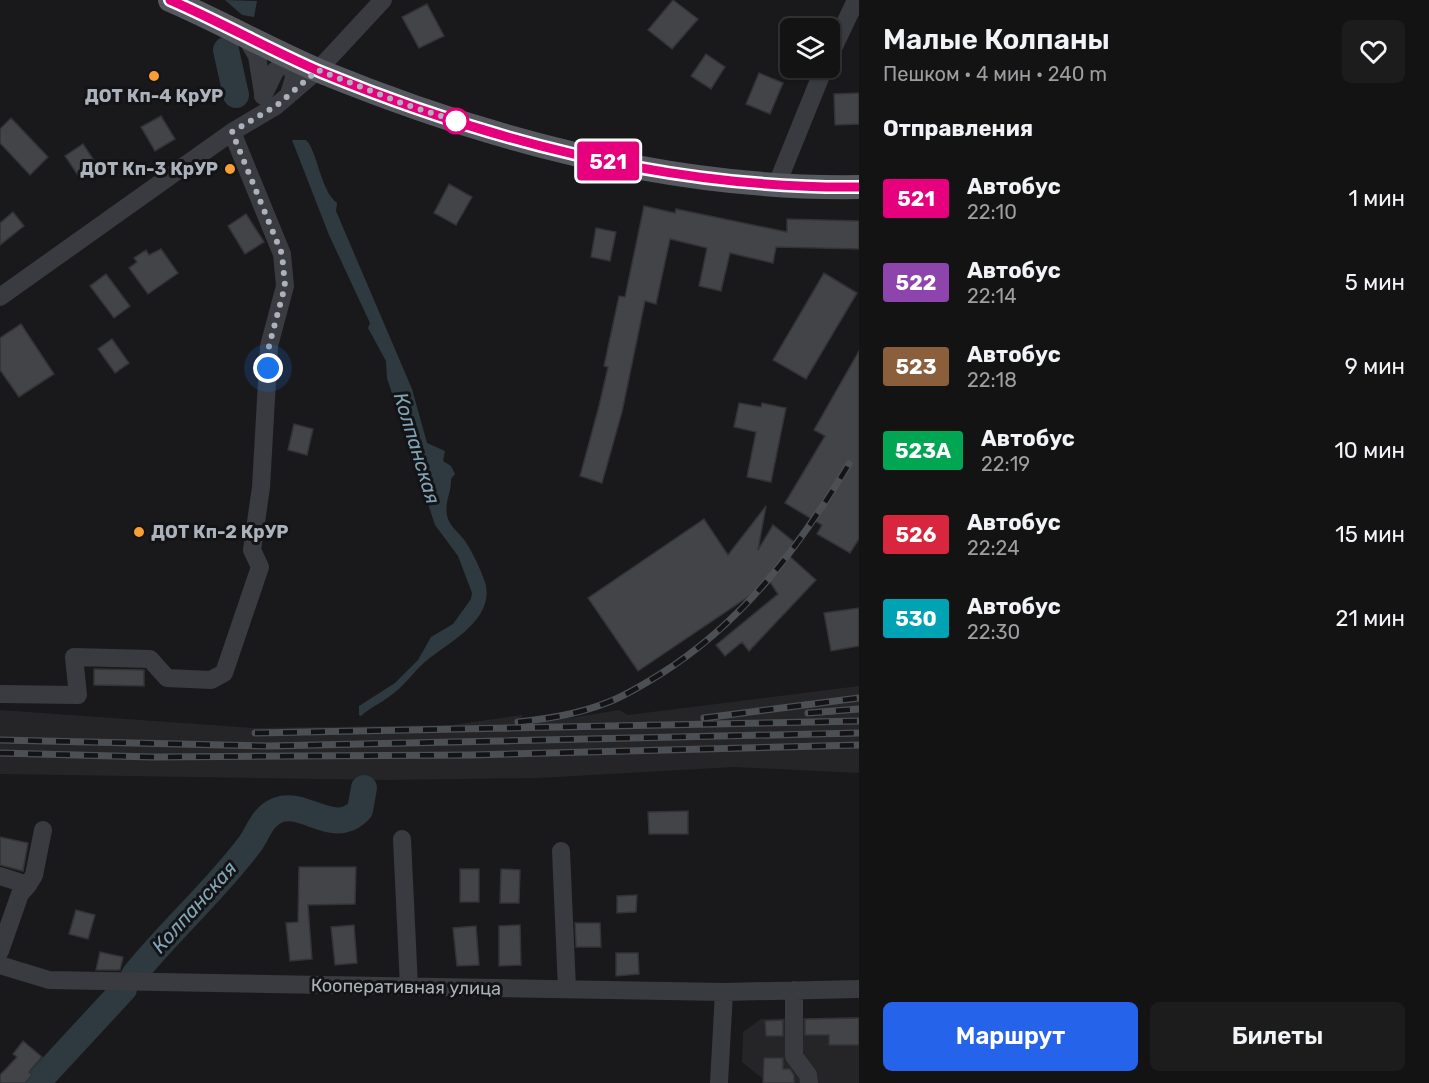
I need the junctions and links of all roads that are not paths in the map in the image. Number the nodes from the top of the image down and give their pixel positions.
1 (170, 0) edge
2 (383, 0) edge
3 (856, 0) edge
4 (244, 34) junction
5 (840, 34) edge
6 (290, 57) junction
7 (318, 70) junction
8 (820, 78) edge
9 (289, 94) junction
10 (263, 96) junction
11 (258, 115) junction
12 (232, 132) junction
13 (777, 184) junction
14 (859, 187) edge
15 (0, 297) edge
16 (0, 694) edge
17 (43, 830) dead end
18 (402, 839) dead end
19 (561, 851) dead end
20 (0, 876) edge
21 (28, 885) junction
22 (0, 951) edge
23 (0, 965) edge
24 (409, 987) junction
25 (567, 989) junction
26 (859, 989) edge
27 (794, 990) junction
28 (724, 992) junction
29 (719, 1083) edge
30 (809, 1083) edge

1 - 4 main road
2 - 7 street
3 - 5 street
4 - 6 main road
4 - 10 street
6 - 7 main road
6 - 9 street
6 - 10 street
7 - 9 street
7 - 13 main road
8 - 13 street
9 - 11 street
10 - 11 street
11 - 12 street
12 - 15 street
12 - 16 street
13 - 14 main road
17 - 21 street
18 - 24 street
19 - 25 street
20 - 21 street
21 - 22 street
23 - 24 street, Кооперативная улица
24 - 25 street, Кооперативная улица
25 - 28 street, Кооперативная улица
26 - 27 street, Кооперативная улица
27 - 28 street, Кооперативная улица
27 - 30 street
28 - 29 street

